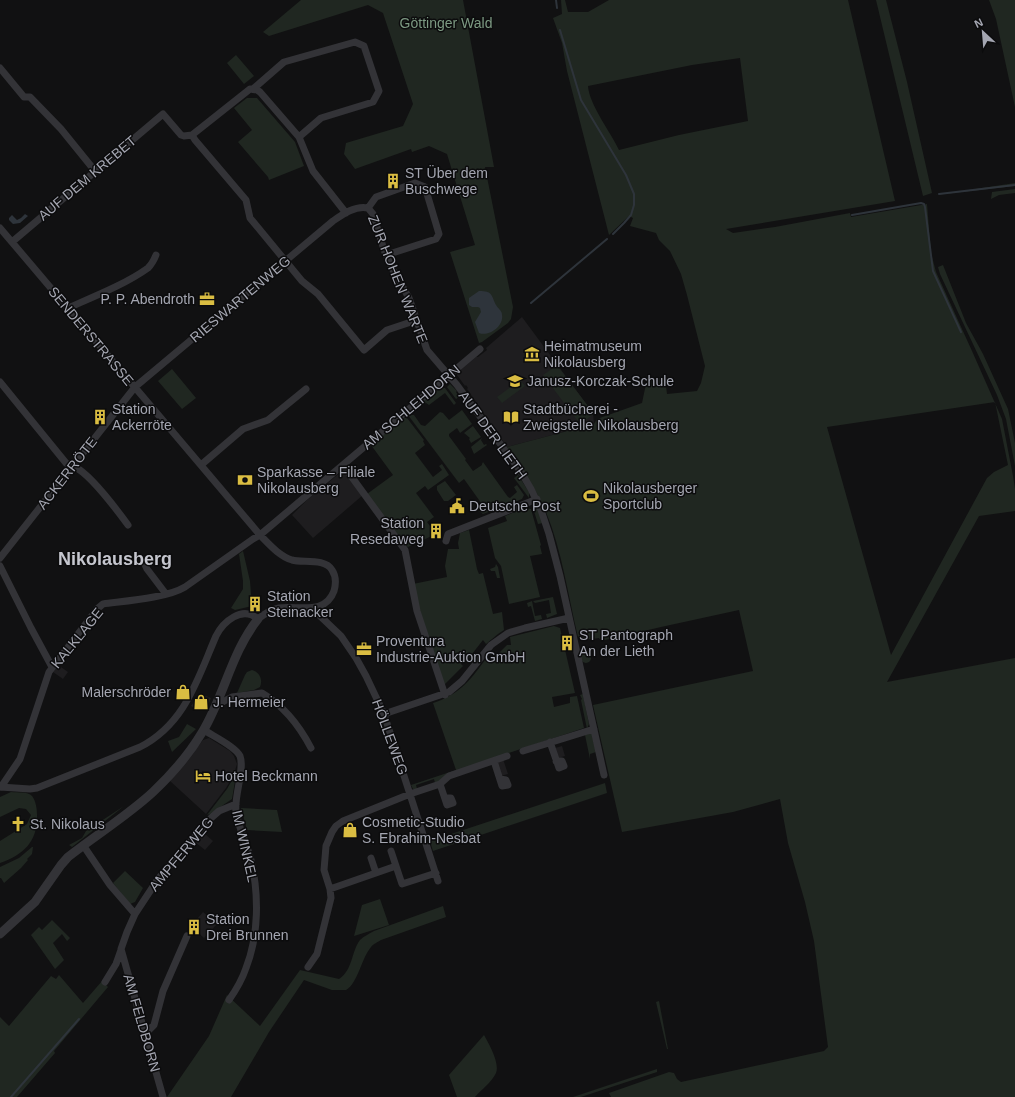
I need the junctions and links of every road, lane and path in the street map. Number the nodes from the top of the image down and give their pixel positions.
1 (0, 68) edge
2 (253, 89) junction
3 (192, 135) junction
4 (299, 137) junction
5 (95, 171) junction
6 (368, 208) junction
7 (346, 212) junction
8 (0, 228) edge
9 (12, 242) junction
10 (156, 255) dead end
11 (386, 255) junction
12 (285, 261) junction
13 (68, 308) junction
14 (417, 320) junction
15 (480, 350) dead end
16 (449, 376) junction
17 (0, 382) edge
18 (135, 388) junction
19 (306, 389) dead end
20 (201, 465) junction
21 (343, 465) junction
22 (73, 466) junction
23 (536, 498) junction
24 (128, 525) dead end
25 (260, 536) junction
26 (446, 542) dead end
27 (0, 558) edge
28 (143, 560) dead end
29 (0, 566) edge
30 (166, 594) junction
31 (315, 608) junction
32 (569, 618) junction
33 (258, 619) junction
34 (52, 667) junction
35 (445, 694) junction
36 (215, 706) junction
37 (384, 714) junction
38 (594, 729) junction
39 (204, 730) junction
40 (550, 742) junction
41 (311, 748) dead end
42 (523, 751) dead end
43 (507, 756) dead end
44 (494, 761) junction
45 (556, 761) dead end
46 (604, 775) dead end
47 (500, 780) dead end
48 (440, 784) junction
49 (1, 787) edge
50 (410, 794) junction
51 (444, 798) dead end
52 (236, 804) junction
53 (83, 845) junction
54 (391, 851) dead end
55 (371, 858) dead end
56 (396, 866) junction
57 (376, 873) junction
58 (436, 873) junction
59 (438, 881) dead end
60 (330, 889) junction
61 (135, 914) junction
62 (0, 934) edge
63 (187, 936) dead end
64 (121, 949) junction
65 (308, 967) dead end
66 (105, 982) dead end
67 (229, 1000) dead end
68 (145, 1034) junction
69 (163, 1097) edge

1 - 5 street
2 - 3 street
2 - 4 street, ZUR HOHEN WARTE
2 - 4 street
3 - 5 street, AUF DEM KREBET
3 - 12 street
4 - 7 street, ZUR HOHEN WARTE
5 - 9 street, AUF DEM KREBET
6 - 7 street, ZUR HOHEN WARTE
6 - 11 street, ZUR HOHEN WARTE
6 - 11 street
7 - 12 street, RIESWARTENWEG
8 - 9 street, SENDERSTRASSE
9 - 13 street, SENDERSTRASSE
10 - 13 street
11 - 14 street, ZUR HOHEN WARTE
12 - 14 street
12 - 18 street, RIESWARTENWEG
13 - 18 street, SENDERSTRASSE
14 - 16 street, ZUR HOHEN WARTE
15 - 16 street, AM SCHLEHDORN
16 - 21 street, AM SCHLEHDORN
16 - 23 street, AUF DER LIETH
17 - 22 street
18 - 20 street, SENDERSTRASSE
18 - 22 street, ACKERRÖTE
19 - 20 street
20 - 25 street, SENDERSTRASSE
21 - 25 street, AM SCHLEHDORN
21 - 35 street
22 - 24 street
22 - 27 street, ACKERRÖTE
23 - 26 street
23 - 32 street, AUF DER LIETH
25 - 30 street, KALKLAGE
25 - 31 street, SENDERSTRASSE
28 - 30 street
29 - 34 street
30 - 34 street, KALKLAGE
31 - 33 street
31 - 37 street, HÖLLEWEG
32 - 35 street
32 - 38 street, AUF DER LIETH
33 - 36 street
33 - 49 street
34 - 49 street, KALKLAGE
35 - 37 street
36 - 39 street
36 - 41 street
37 - 50 street, HÖLLEWEG
38 - 40 street
38 - 46 street, AUF DER LIETH
39 - 52 street, IM WINKEL
39 - 53 street
40 - 42 street
40 - 45 street
43 - 44 street
44 - 47 street
44 - 48 street
48 - 50 street
48 - 51 street
50 - 58 street, HÖLLEWEG
50 - 60 street
52 - 61 street, AMPFERWEG
52 - 67 street, IM WINKEL
53 - 61 street
53 - 62 street
54 - 56 street
55 - 57 street
56 - 57 street
56 - 58 street
57 - 60 street
58 - 59 street, HÖLLEWEG
60 - 65 street
61 - 64 street, AM FELDBORN
63 - 68 street
64 - 66 street, AM FELDBORN
64 - 68 street, AM FELDBORN
68 - 69 street, AM FELDBORN

